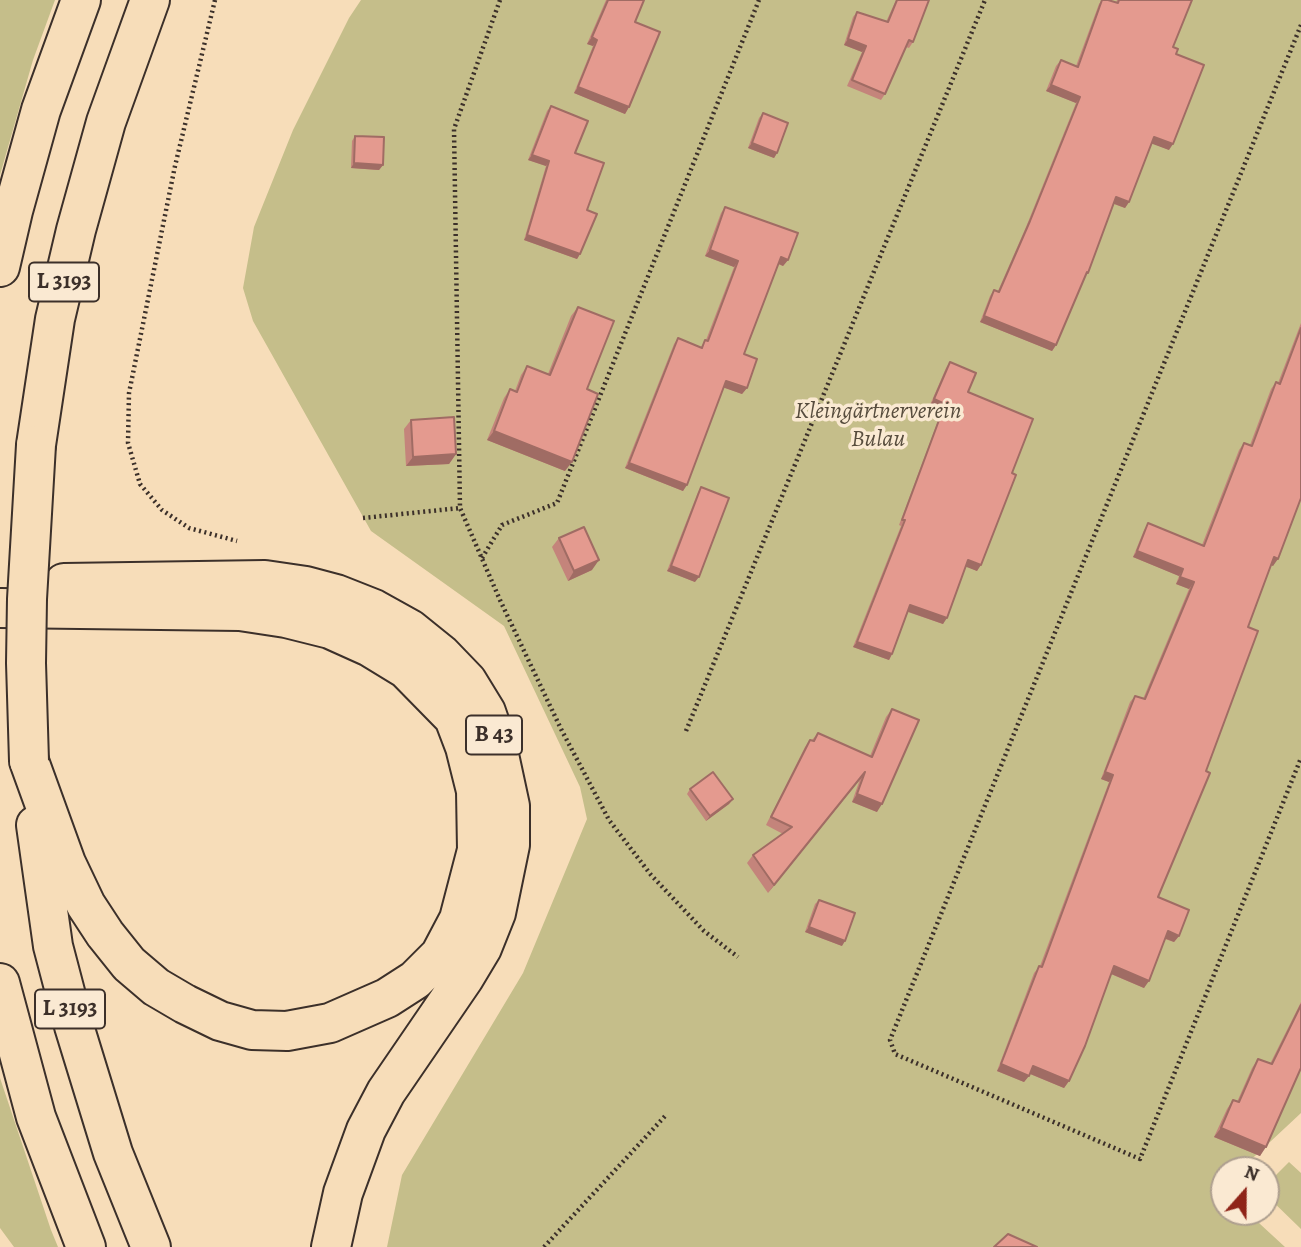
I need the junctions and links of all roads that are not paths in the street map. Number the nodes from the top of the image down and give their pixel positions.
1 (80, 0) edge
2 (150, 0) edge
3 (0, 267) edge
4 (0, 584) edge
5 (0, 607) edge
6 (29, 761) junction
7 (0, 983) edge
8 (86, 1247) edge
9 (151, 1247) edge
10 (331, 1247) edge

1 - 3 highway, L 3193
2 - 6 highway, L 3193, bridge
4 - 10 highway, B 43
5 - 6 highway
6 - 9 highway, L 3193
7 - 8 highway, L 3193

